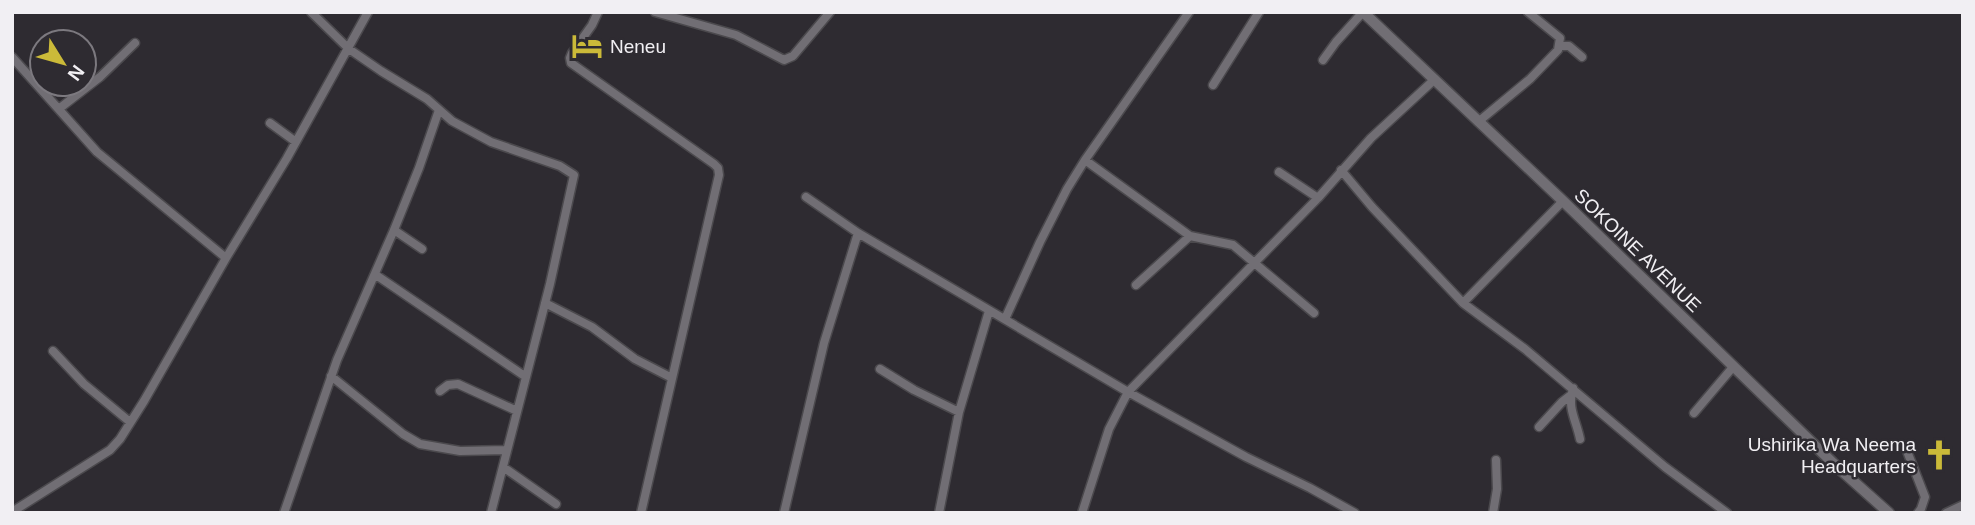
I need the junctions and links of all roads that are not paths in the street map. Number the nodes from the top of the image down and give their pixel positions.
1 (311, 12) edge
2 (368, 12) edge
3 (598, 12) edge
4 (655, 12) edge
5 (830, 12) edge
6 (1189, 12) edge
7 (1259, 12) edge
8 (1363, 12) edge
9 (1528, 12) edge
10 (135, 43) dead end
11 (1560, 46) junction
12 (349, 49) junction
13 (12, 57) edge
14 (1582, 57) dead end
15 (1324, 60) dead end
16 (1435, 79) junction
17 (1213, 85) dead end
18 (60, 108) junction
19 (439, 110) junction
20 (1478, 121) junction
21 (270, 122) dead end
22 (296, 142) junction
23 (1085, 160) junction
24 (1341, 170) junction
25 (1279, 172) dead end
26 (806, 197) dead end
27 (1318, 198) junction
28 (1563, 201) junction
29 (394, 230) junction
30 (858, 233) junction
31 (1190, 236) junction
32 (422, 248) dead end
33 (226, 258) junction
34 (1253, 262) junction
35 (376, 275) junction
36 (1136, 285) dead end
37 (545, 303) junction
38 (1463, 303) junction
39 (989, 311) junction
40 (1314, 313) dead end
41 (1004, 319) junction
42 (53, 351) dead end
43 (1733, 366) junction
44 (880, 369) dead end
45 (331, 376) junction
46 (526, 377) junction
47 (672, 378) junction
48 (440, 391) dead end
49 (1128, 392) junction
50 (1572, 392) junction
51 (517, 411) junction
52 (959, 412) junction
53 (1694, 414) dead end
54 (130, 422) junction
55 (1538, 427) dead end
56 (1580, 439) dead end
57 (1905, 446) dead end
58 (506, 450) junction
59 (1496, 460) dead end
60 (503, 467) junction
61 (556, 504) dead end
62 (1963, 505) edge
63 (12, 512) edge
64 (284, 513) edge
65 (491, 513) edge
66 (641, 513) edge
67 (784, 513) edge
68 (939, 513) edge
69 (1082, 513) edge
70 (1355, 513) edge
71 (1493, 513) edge
72 (1727, 513) edge
73 (1889, 513) edge
74 (1918, 513) edge
75 (1946, 513) edge

1 - 12 street
2 - 12 street
3 - 47 street
4 - 5 street
6 - 23 street
7 - 17 street
8 - 15 street
8 - 16 street, SOKOINE AVENUE
9 - 11 street
10 - 18 street
11 - 14 street
11 - 20 street
12 - 19 street
12 - 22 street
13 - 18 street
16 - 20 street, SOKOINE AVENUE
16 - 24 street
18 - 33 street
19 - 29 street
19 - 37 street
20 - 28 street, SOKOINE AVENUE
21 - 22 street
22 - 33 street
23 - 31 street
23 - 41 street
24 - 27 street
24 - 38 street
25 - 27 street
26 - 30 street
27 - 34 street
28 - 38 street
28 - 43 street, SOKOINE AVENUE
29 - 32 street
29 - 35 street
30 - 39 street
30 - 67 street
31 - 34 street
31 - 36 street
33 - 54 street
34 - 40 street
34 - 49 street
35 - 45 street
35 - 46 street
37 - 46 street
37 - 47 street
38 - 50 street
39 - 41 street
39 - 52 street
41 - 49 street
42 - 54 street
43 - 53 street
43 - 73 street, SOKOINE AVENUE
44 - 52 street
45 - 58 street
45 - 64 street
46 - 51 street
47 - 66 street
48 - 51 street
49 - 69 street
49 - 70 street
50 - 55 street
50 - 56 street
50 - 72 street
51 - 58 street
52 - 68 street
54 - 63 street
57 - 74 street
58 - 60 street
59 - 71 street
60 - 61 street
60 - 65 street
62 - 75 street

